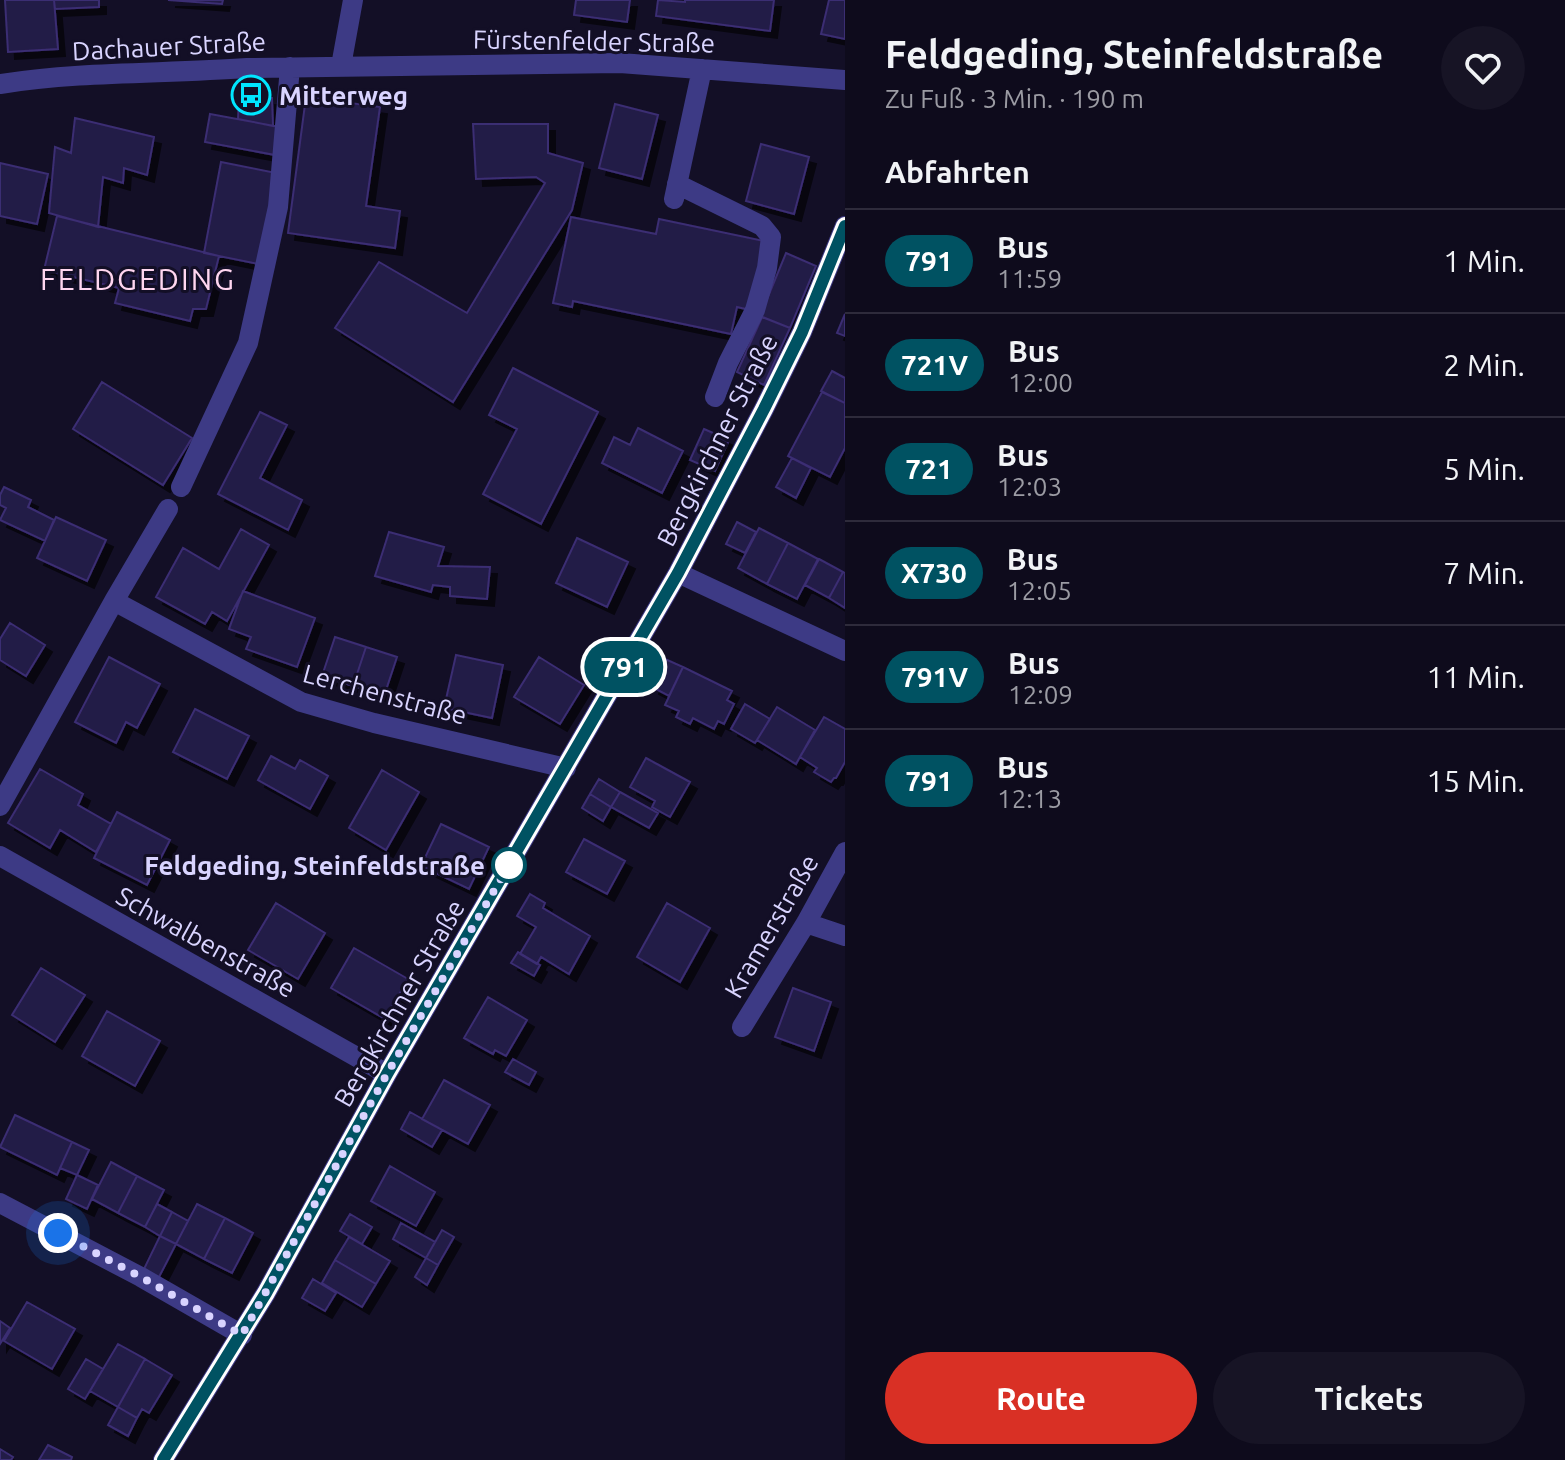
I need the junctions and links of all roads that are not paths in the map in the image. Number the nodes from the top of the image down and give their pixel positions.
1 (353, 0) edge
2 (341, 66) junction
3 (290, 67) junction
4 (702, 69) junction
5 (845, 80) edge
6 (0, 84) edge
7 (845, 226) edge
8 (715, 397) dead end
9 (181, 487) dead end
10 (168, 509) dead end
11 (678, 573) junction
12 (114, 601) junction
13 (845, 651) edge
14 (566, 768) junction
15 (0, 806) edge
16 (845, 852) edge
17 (0, 856) edge
18 (806, 923) junction
19 (845, 936) edge
20 (742, 1027) dead end
21 (387, 1074) junction
22 (0, 1203) edge
23 (242, 1335) junction
24 (163, 1460) edge

1 - 2 street
2 - 3 street, Dachauer Straße
2 - 4 street, Fürstenfelder Straße
3 - 6 street, Dachauer Straße
3 - 9 street
4 - 5 street, Fürstenfelder Straße
4 - 8 street
7 - 11 street, Bergkirchner Straße
10 - 12 street
11 - 13 street
11 - 14 street, Bergkirchner Straße
12 - 14 street, Lerchenstraße
12 - 15 street
14 - 21 street, Bergkirchner Straße
16 - 18 street, Kramerstraße
17 - 21 street, Schwalbenstraße
18 - 19 street
18 - 20 street, Kramerstraße
21 - 23 street, Bergkirchner Straße
22 - 23 street
23 - 24 street, Bergkirchner Straße

